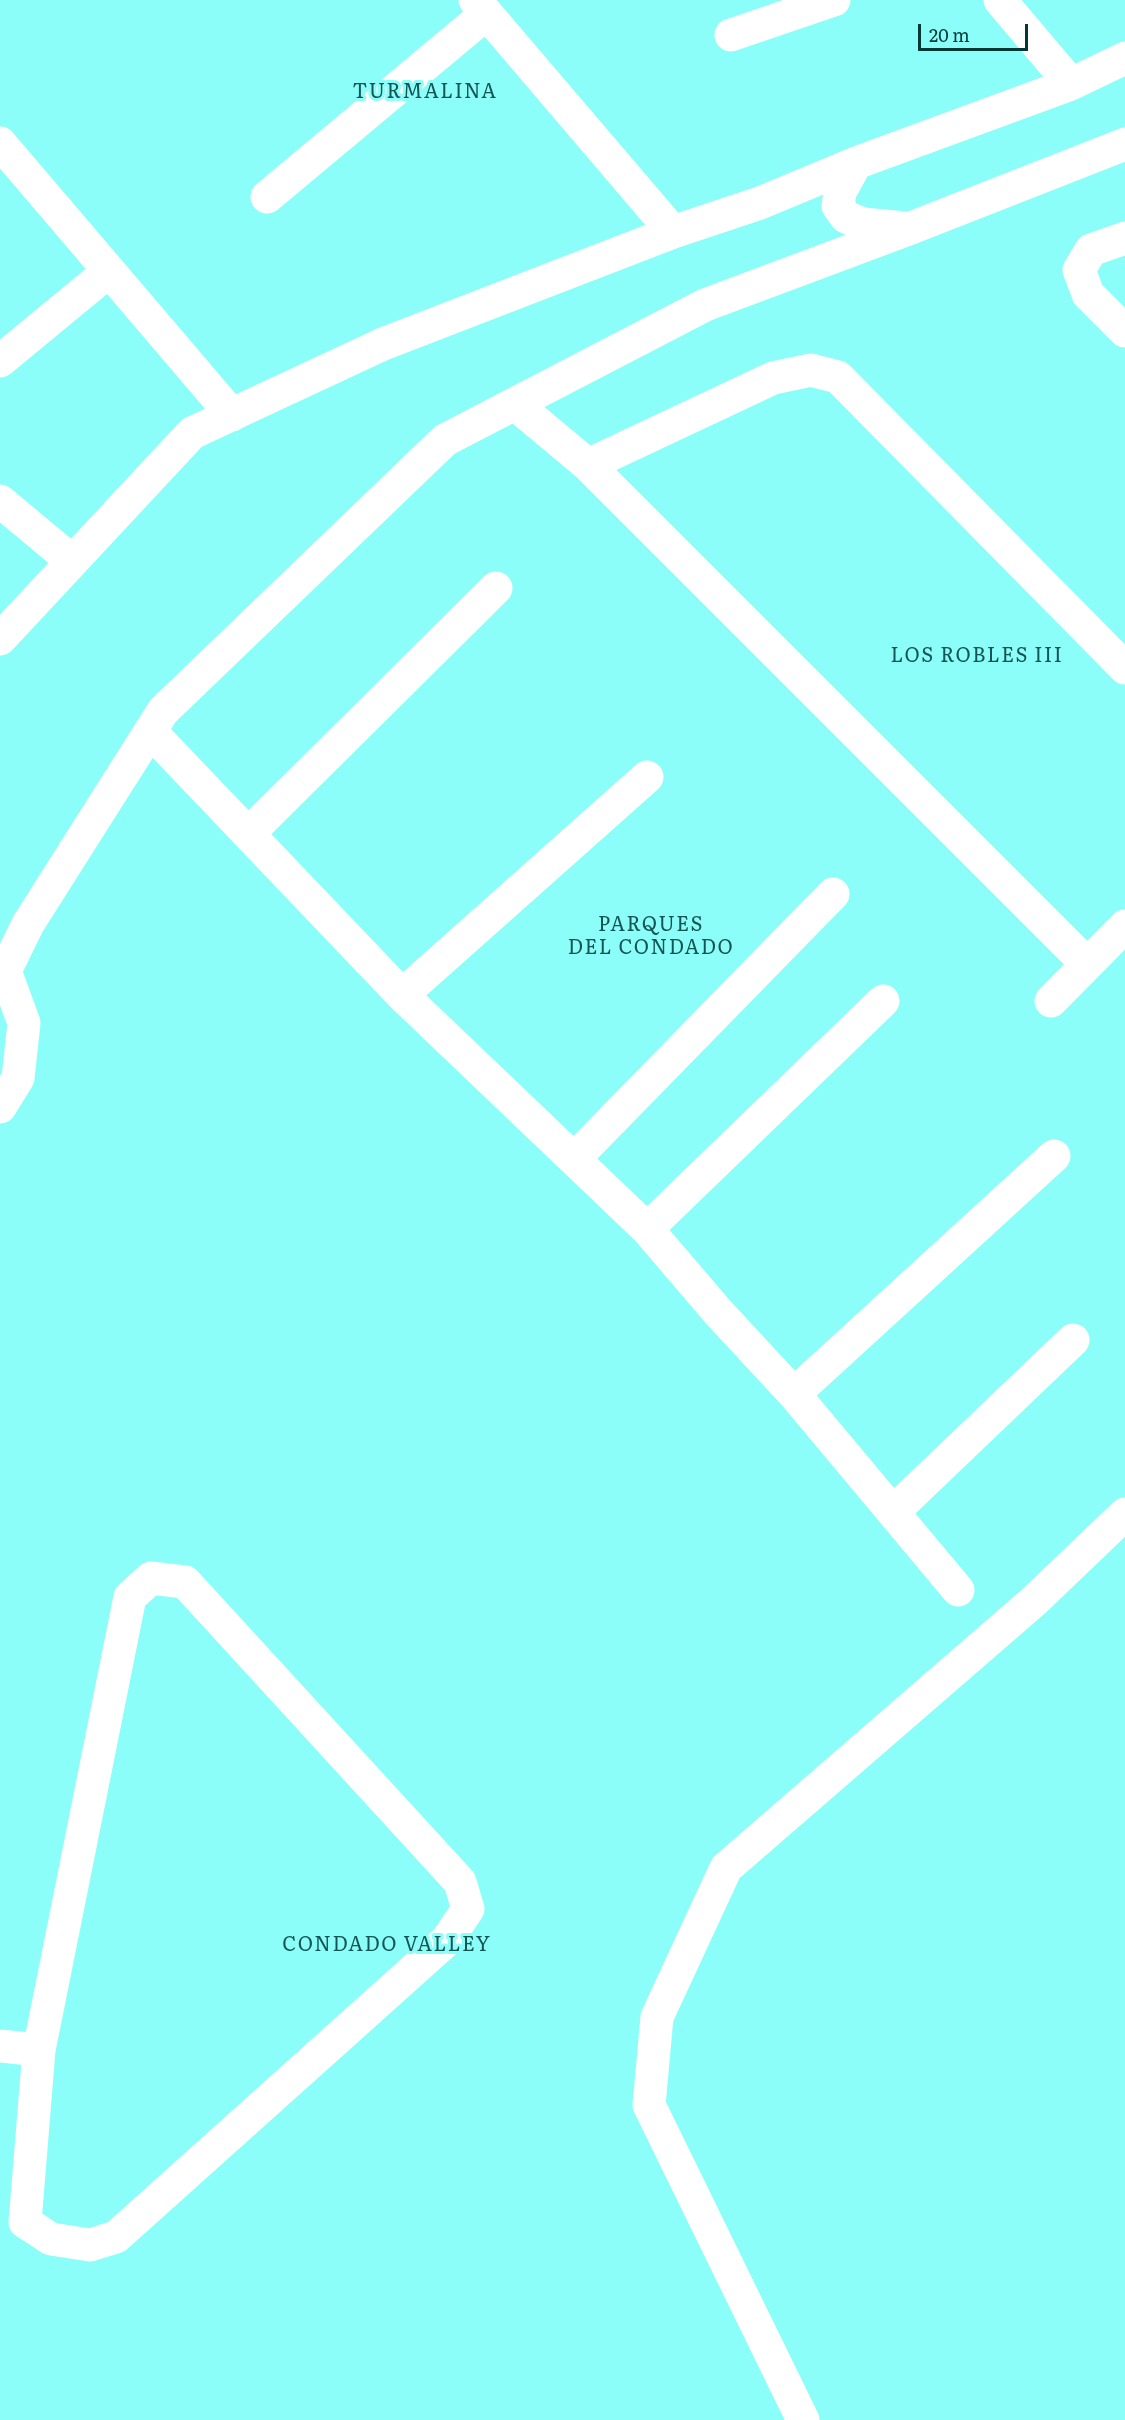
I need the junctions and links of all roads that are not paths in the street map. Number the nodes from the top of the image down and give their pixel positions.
1 (1000, 0) edge
2 (824, 1) edge
3 (480, 7) edge
4 (731, 35) dead end
5 (1125, 58) edge
6 (1071, 84) junction
7 (0, 143) edge
8 (1125, 144) edge
9 (856, 164) junction
10 (267, 197) dead end
11 (760, 203) junction
12 (911, 228) junction
13 (674, 232) junction
14 (1125, 238) edge
15 (820, 261) junction
16 (109, 271) junction
17 (1125, 331) edge
18 (0, 361) edge
19 (515, 404) junction
20 (232, 415) junction
21 (588, 465) junction
22 (0, 501) edge
23 (72, 561) junction
24 (496, 588) dead end
25 (0, 639) edge
26 (1125, 668) edge
27 (150, 731) junction
28 (647, 777) dead end
29 (248, 834) junction
30 (833, 894) dead end
31 (1125, 926) edge
32 (1087, 964) junction
33 (2, 969) edge
34 (402, 994) junction
35 (883, 1001) dead end
36 (1051, 1001) dead end
37 (0, 1107) edge
38 (1054, 1156) dead end
39 (574, 1159) junction
40 (647, 1229) junction
41 (1073, 1340) dead end
42 (794, 1394) junction
43 (893, 1512) junction
44 (1125, 1514) edge
45 (958, 1590) dead end
46 (0, 2046) edge
47 (39, 2050) junction
48 (803, 2420) edge

1 - 6 street
2 - 4 street
3 - 10 street
3 - 13 street
5 - 6 street
6 - 9 street
7 - 16 street
8 - 12 street
9 - 11 street
9 - 12 street
11 - 13 street
11 - 15 street
12 - 15 street
13 - 20 street
14 - 17 street
15 - 19 street
16 - 18 street
16 - 20 street
19 - 21 street
19 - 27 street
20 - 23 street
21 - 26 street
21 - 32 street
22 - 23 street
23 - 25 street
24 - 29 street
27 - 29 street
27 - 33 street
28 - 34 street
29 - 34 street
30 - 39 street
31 - 32 street
32 - 36 street
33 - 37 street
34 - 39 street
35 - 40 street
38 - 42 street
39 - 40 street
40 - 42 street
41 - 43 street
42 - 43 street
43 - 45 street
44 - 48 street
46 - 47 street
47 - 47 street

